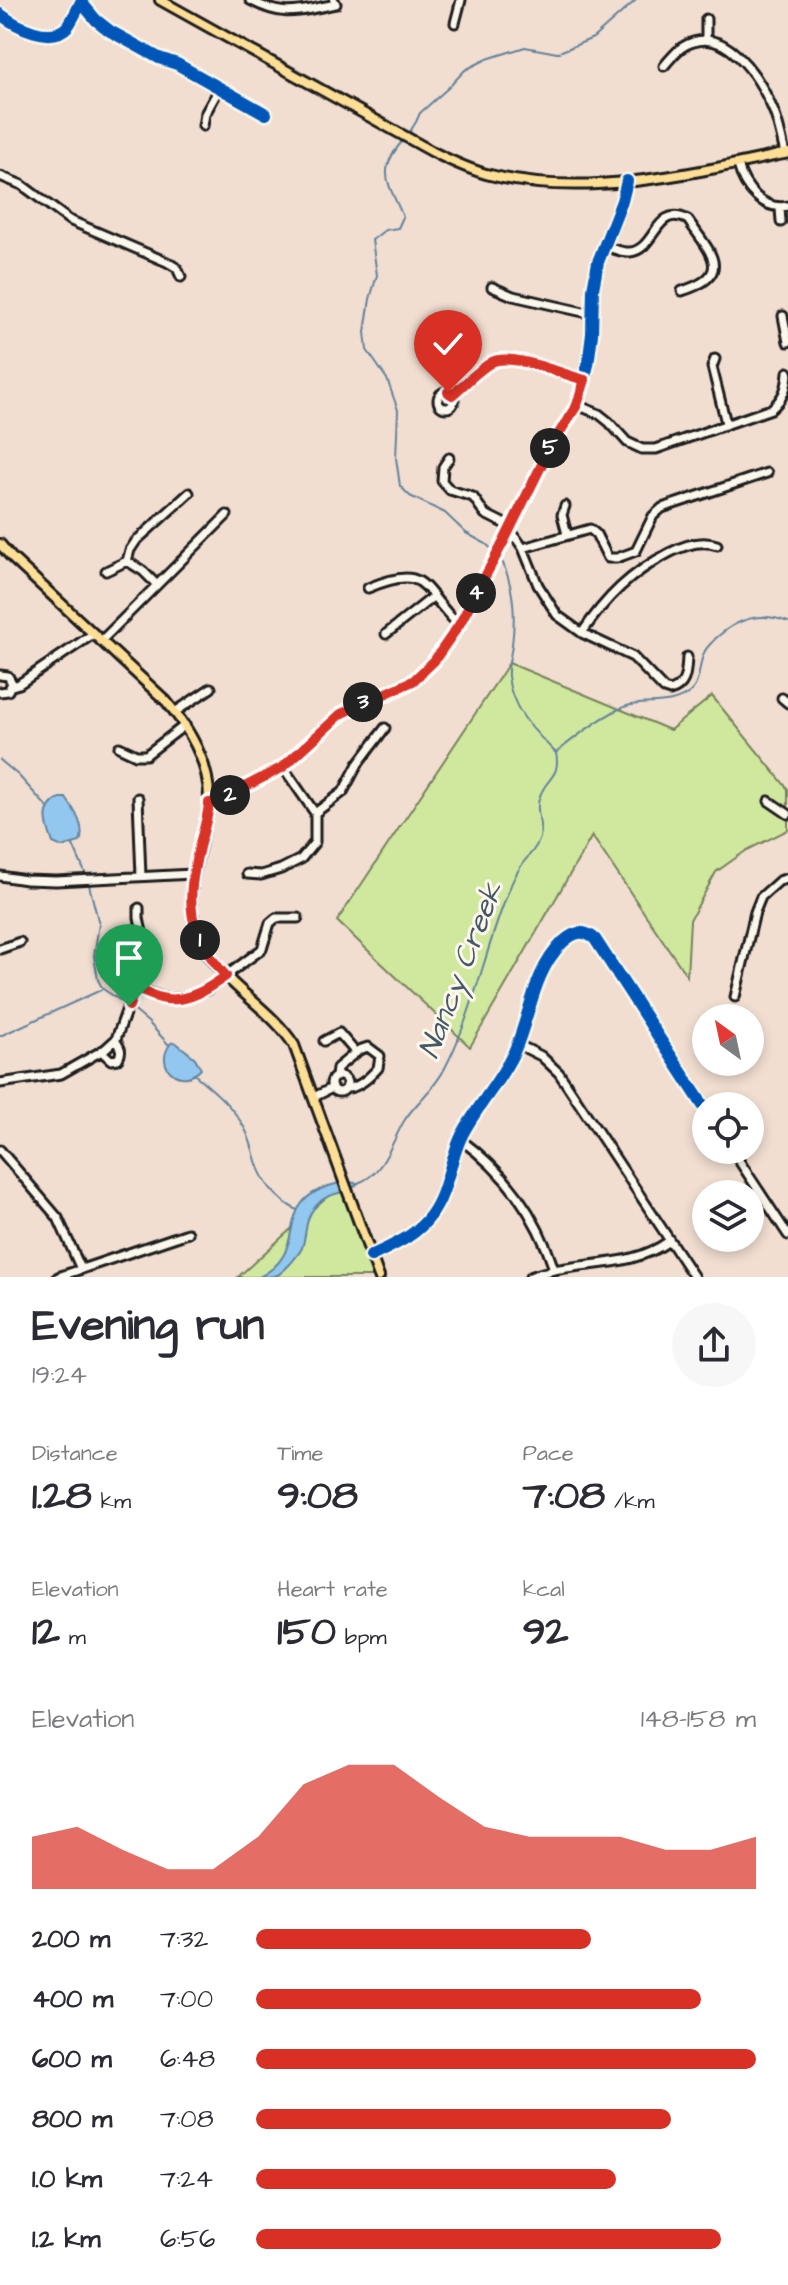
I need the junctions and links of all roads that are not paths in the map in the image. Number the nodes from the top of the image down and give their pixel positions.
1 (160, 0) edge
2 (250, 0) edge
3 (334, 0) edge
4 (461, 0) edge
5 (0, 14) edge
6 (706, 19) dead end
7 (455, 23) dead end
8 (706, 40) junction
9 (664, 66) dead end
10 (219, 89) junction
11 (266, 114) dead end
12 (203, 126) dead end
13 (786, 154) edge
14 (738, 165) junction
15 (0, 176) edge
16 (627, 181) junction
17 (784, 207) edge
18 (781, 222) dead end
19 (604, 246) junction
20 (181, 277) dead end
21 (492, 287) dead end
22 (682, 291) dead end
23 (592, 314) junction
24 (783, 316) dead end
25 (788, 342) edge
26 (715, 359) dead end
27 (788, 372) edge
28 (585, 380) junction
29 (452, 395) dead end
30 (577, 405) junction
31 (726, 423) junction
32 (449, 458) dead end
33 (767, 473) dead end
34 (189, 493) dead end
35 (565, 506) dead end
36 (227, 515) dead end
37 (510, 529) junction
38 (567, 534) junction
39 (0, 544) edge
40 (717, 545) dead end
41 (523, 548) junction
42 (127, 561) junction
43 (106, 571) dead end
44 (156, 584) junction
45 (368, 588) dead end
46 (434, 596) junction
47 (459, 625) junction
48 (582, 633) junction
49 (93, 634) junction
50 (386, 634) dead end
51 (101, 641) junction
52 (687, 657) dead end
53 (0, 675) edge
54 (12, 686) junction
55 (211, 688) dead end
56 (0, 692) edge
57 (175, 712) junction
58 (185, 725) junction
59 (385, 728) dead end
60 (119, 747) dead end
61 (283, 767) junction
62 (138, 798) dead end
63 (769, 801) dead end
64 (209, 803) junction
65 (315, 813) junction
66 (788, 814) edge
67 (193, 874) junction
68 (247, 874) dead end
69 (0, 876) edge
70 (141, 877) junction
71 (788, 878) edge
72 (139, 908) dead end
73 (298, 918) dead end
74 (20, 942) dead end
75 (0, 949) edge
76 (226, 976) junction
77 (135, 988) junction
78 (735, 997) dead end
79 (115, 1040) junction
80 (324, 1041) dead end
81 (517, 1044) junction
82 (101, 1051) junction
83 (356, 1053) junction
84 (336, 1077) junction
85 (0, 1083) edge
86 (332, 1088) junction
87 (346, 1088) junction
88 (694, 1092) edge
89 (314, 1097) junction
90 (460, 1139) junction
91 (0, 1150) edge
92 (741, 1164) edge
93 (188, 1233) dead end
94 (788, 1235) edge
95 (669, 1241) junction
96 (371, 1256) junction
97 (81, 1269) junction
98 (554, 1269) junction
99 (58, 1277) edge
100 (379, 1277) edge
101 (530, 1277) edge
102 (694, 1277) edge

1 - 16 main road
2 - 3 street
4 - 7 street
5 - 10 street
6 - 8 street
8 - 9 street
8 - 13 street
10 - 11 street
10 - 12 street
13 - 14 main road
14 - 16 main road
14 - 17 street
15 - 20 street
16 - 19 street
17 - 18 street
19 - 22 street
19 - 23 street
21 - 23 street
23 - 28 street
24 - 25 street
26 - 31 street
27 - 31 street
28 - 29 street
28 - 30 street
30 - 31 street
30 - 37 street
32 - 37 street
33 - 38 street
34 - 42 street
35 - 38 street
36 - 44 street
37 - 41 street
37 - 47 street
38 - 41 street
39 - 49 main road
40 - 48 street
41 - 48 street
42 - 43 street
42 - 44 street
44 - 51 street
45 - 46 street
46 - 47 street
46 - 50 street
47 - 61 street
48 - 52 street
49 - 51 main road
49 - 54 street
51 - 57 main road
53 - 54 street
54 - 56 street
55 - 57 street
57 - 58 main road
58 - 60 street
58 - 64 main road
59 - 65 street
61 - 64 street
61 - 65 street
62 - 70 street
63 - 66 street
64 - 67 main road
65 - 68 street
67 - 70 street
67 - 76 main road
69 - 70 street
71 - 78 street
72 - 77 street
73 - 76 street
74 - 75 street
76 - 77 street
76 - 89 main road
77 - 79 street
79 - 82 street
79 - 82 street
80 - 83 street
81 - 88 street
81 - 90 street
81 - 95 street
82 - 85 street
83 - 84 street
83 - 87 street
84 - 86 street
84 - 87 street
86 - 87 street
86 - 89 street
89 - 96 main road
90 - 96 street
90 - 98 street
91 - 97 street
92 - 94 street
93 - 97 street
95 - 98 street
95 - 102 street
96 - 100 main road
97 - 99 street
98 - 101 street

